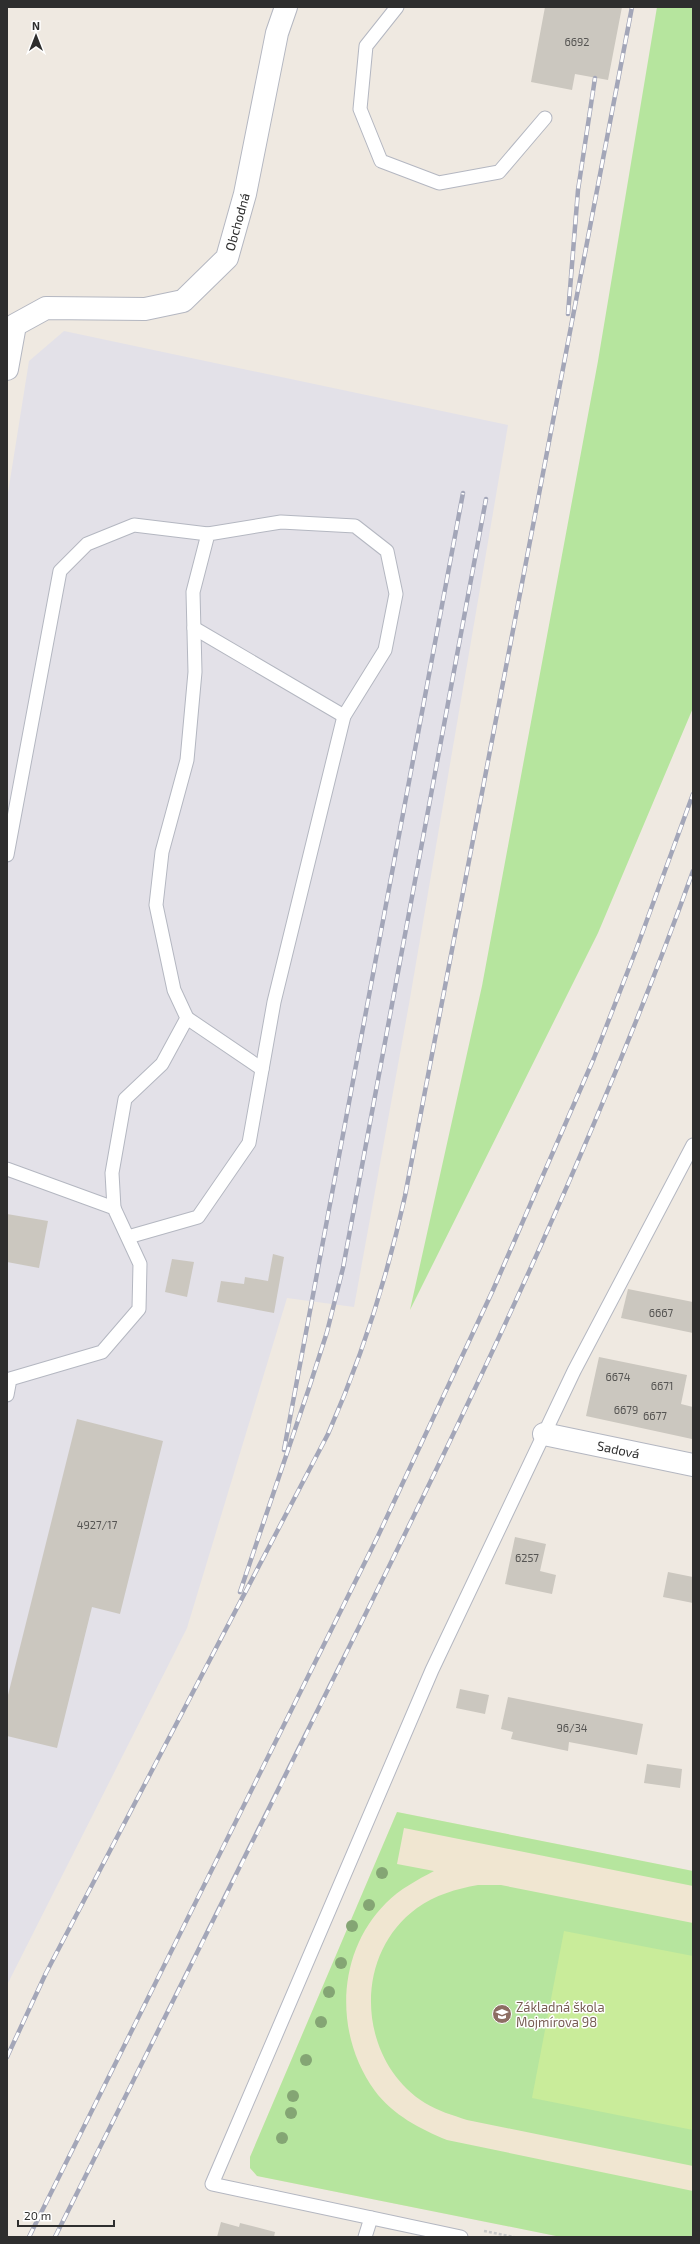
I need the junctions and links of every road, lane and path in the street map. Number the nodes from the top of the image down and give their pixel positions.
1 (286, 7) edge
2 (397, 7) edge
3 (545, 118) dead end
4 (7, 369) edge
5 (208, 534) junction
6 (194, 628) junction
7 (344, 716) junction
8 (7, 855) edge
9 (187, 1018) junction
10 (262, 1069) junction
11 (693, 1145) edge
12 (7, 1169) edge
13 (114, 1208) junction
14 (128, 1237) junction
15 (7, 1395) edge
16 (544, 1434) junction
17 (693, 1465) edge
18 (371, 2218) junction
19 (365, 2237) edge
20 (461, 2237) edge

1 - 4 street, Obchodná
2 - 3 lane
5 - 6 lane
5 - 7 lane
5 - 8 lane
6 - 7 lane
6 - 9 lane
7 - 10 lane
9 - 10 lane
9 - 13 lane
10 - 14 lane
11 - 16 lane
12 - 13 lane
13 - 14 lane
14 - 15 lane
16 - 17 street, Sadová
16 - 18 lane
18 - 19 lane
18 - 20 lane

